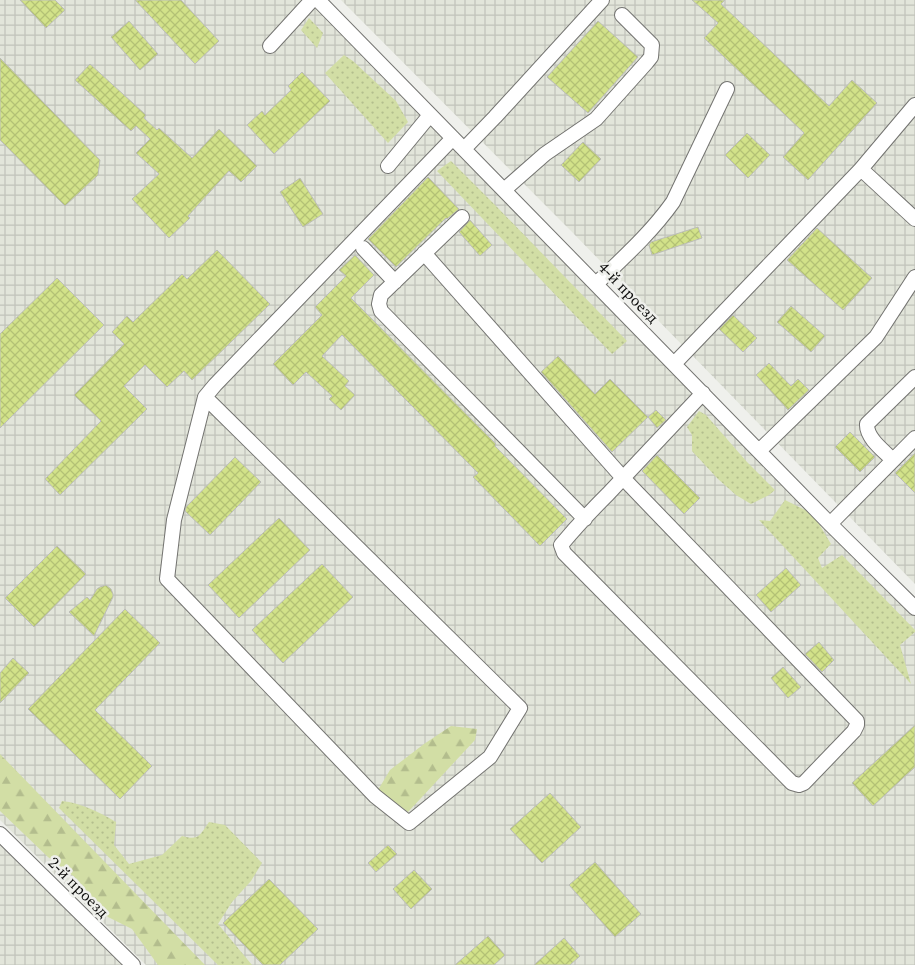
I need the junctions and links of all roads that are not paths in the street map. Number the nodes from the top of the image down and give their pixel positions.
1 (312, 0) edge
2 (318, 0) edge
3 (602, 0) edge
4 (622, 16) dead end
5 (270, 46) dead end
6 (727, 89) dead end
7 (915, 106) edge
8 (430, 115) junction
9 (453, 138) junction
10 (464, 149) junction
11 (388, 166) dead end
12 (861, 169) junction
13 (504, 190) junction
14 (462, 218) dead end
15 (915, 219) edge
16 (364, 248) dead end
17 (424, 253) junction
18 (915, 277) edge
19 (395, 282) junction
20 (596, 284) junction
21 (674, 364) junction
22 (915, 377) edge
23 (703, 393) junction
24 (206, 397) junction
25 (915, 438) edge
26 (759, 451) junction
27 (893, 460) junction
28 (623, 478) junction
29 (585, 519) junction
30 (830, 524) junction
31 (915, 608) edge
32 (0, 834) edge
33 (133, 965) edge

1 - 5 street
2 - 8 street, 4-й проезд
3 - 10 street
4 - 13 street
6 - 20 street
7 - 12 street
8 - 9 street, 4-й проезд
8 - 11 street
9 - 10 street, 4-й проезд
9 - 24 street
10 - 13 street, 4-й проезд
12 - 15 street
12 - 21 street
13 - 20 street, 4-й проезд
14 - 17 street
16 - 19 street
17 - 19 street
17 - 28 street
18 - 26 street
19 - 29 street
20 - 21 street, 4-й проезд
21 - 23 street, 4-й проезд
22 - 27 street
23 - 26 street, 4-й проезд
23 - 28 street
24 - 24 street
25 - 27 street
26 - 30 street, 4-й проезд
27 - 30 street
28 - 29 street
28 - 29 street
30 - 31 street, 4-й проезд
32 - 33 street, 2-й проезд

